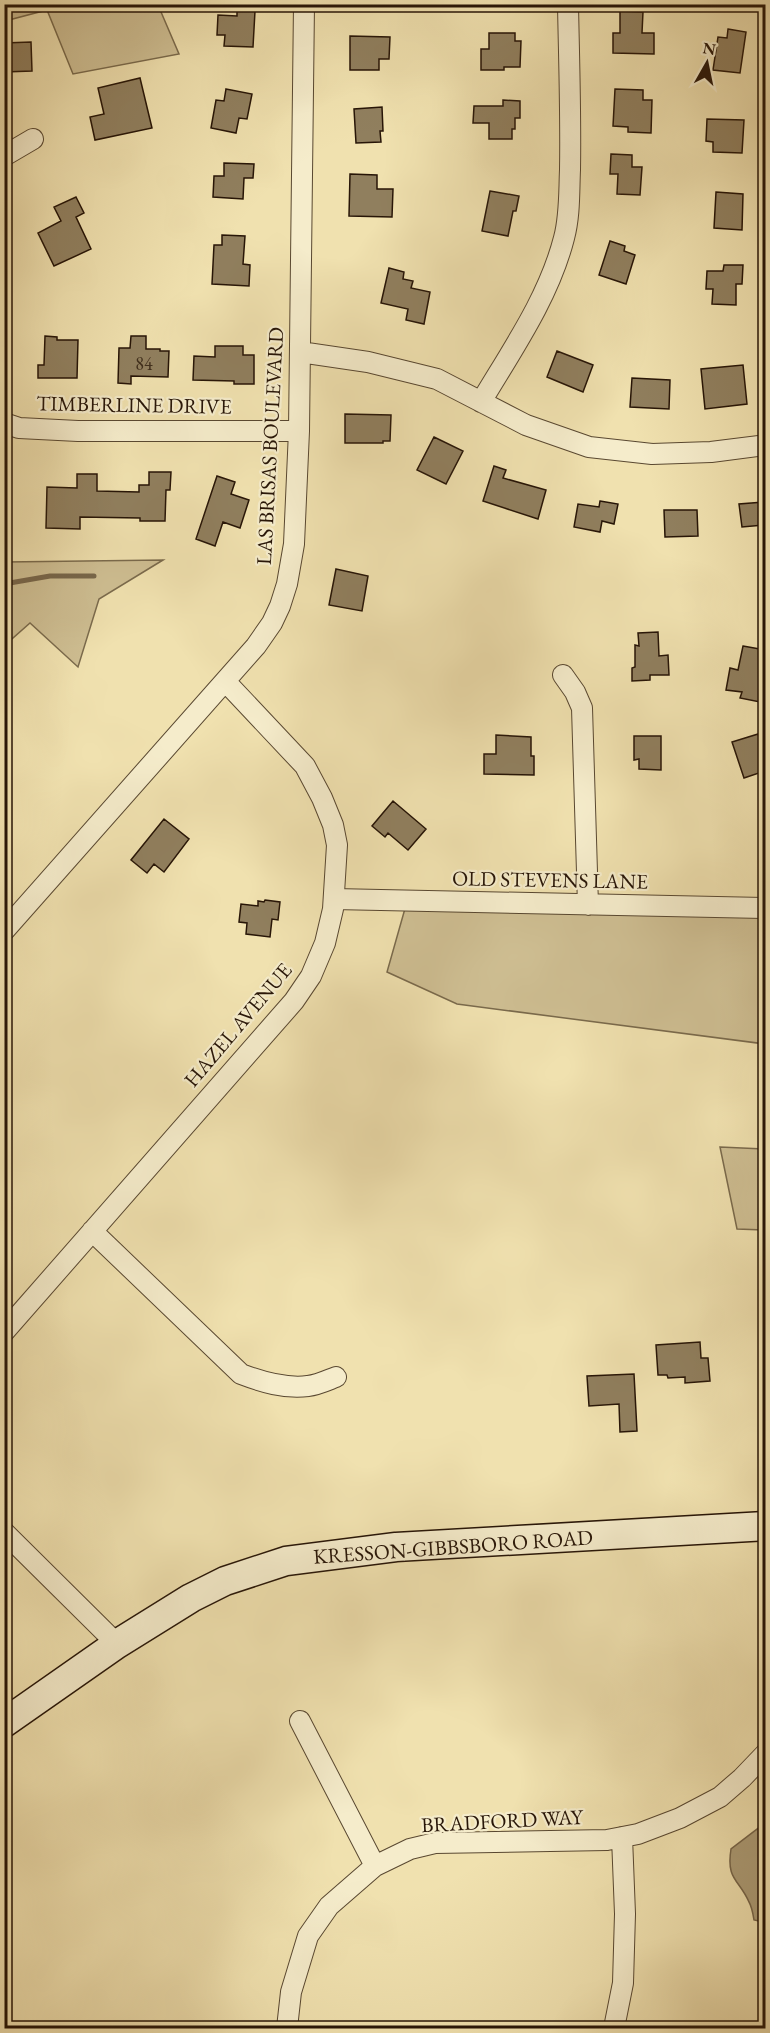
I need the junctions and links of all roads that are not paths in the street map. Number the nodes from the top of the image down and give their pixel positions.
1 (304, 4) edge
2 (568, 4) edge
3 (33, 139) dead end
4 (4, 156) edge
5 (300, 352) junction
6 (481, 402) junction
7 (4, 423) edge
8 (299, 431) junction
9 (765, 445) edge
10 (563, 675) dead end
11 (225, 681) junction
12 (334, 899) junction
13 (588, 905) junction
14 (765, 908) edge
15 (4, 931) edge
16 (92, 1231) junction
17 (4, 1332) edge
18 (336, 1377) dead end
19 (765, 1526) edge
20 (4, 1532) edge
21 (117, 1644) junction
22 (300, 1721) dead end
23 (4, 1723) edge
24 (765, 1753) edge
25 (622, 1837) junction
26 (375, 1866) junction
27 (287, 2028) edge
28 (614, 2028) edge

1 - 5 street, LAS BRISAS BOULEVARD
2 - 6 street
3 - 4 street
5 - 6 street
5 - 8 street, LAS BRISAS BOULEVARD
6 - 9 street
7 - 8 street, TIMBERLINE DRIVE
8 - 11 street, LAS BRISAS BOULEVARD
10 - 13 street
11 - 12 street, HAZEL AVENUE
11 - 15 street, LAS BRISAS BOULEVARD
12 - 13 street, OLD STEVENS LANE
12 - 16 street, HAZEL AVENUE
13 - 14 street, OLD STEVENS LANE
16 - 17 street, HAZEL AVENUE
16 - 18 street
19 - 21 street, KRESSON-GIBBSBORO ROAD
20 - 21 street
21 - 23 street, KRESSON-GIBBSBORO ROAD
22 - 26 street
24 - 25 street, BRADFORD WAY
25 - 26 street, BRADFORD WAY
25 - 28 street
26 - 27 street, BRADFORD WAY

